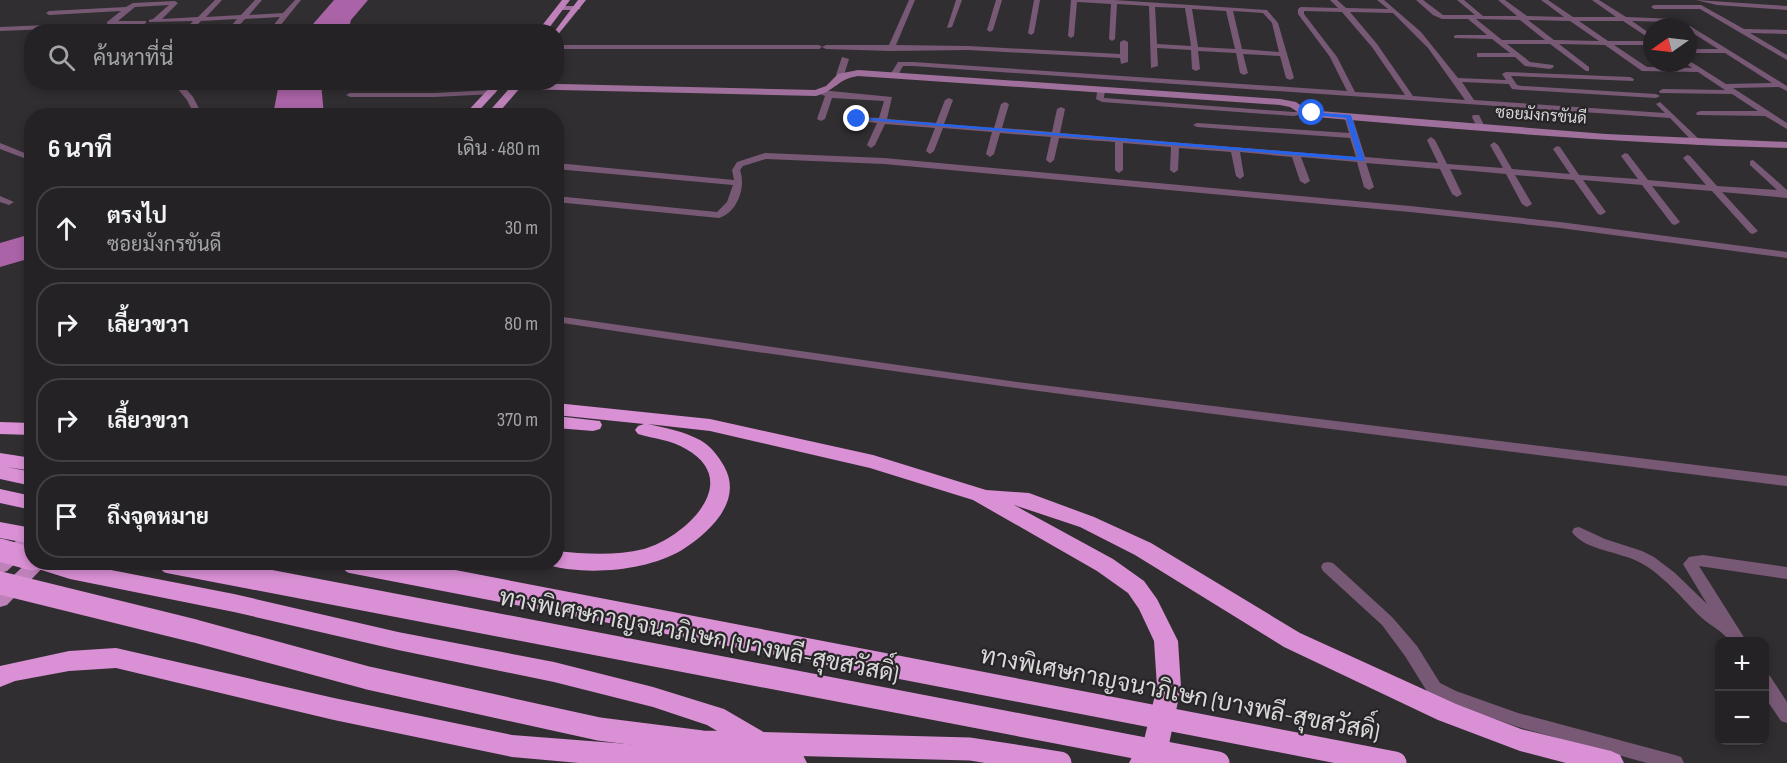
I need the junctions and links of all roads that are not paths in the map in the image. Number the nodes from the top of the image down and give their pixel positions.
1 (219, 0) edge
2 (259, 0) edge
3 (298, 0) edge
4 (912, 0) edge
5 (959, 0) edge
6 (999, 0) edge
7 (1037, 0) edge
8 (1075, 0) edge
9 (1209, 0) edge
10 (1248, 0) edge
11 (1306, 0) edge
12 (1334, 0) edge
13 (1380, 0) edge
14 (1419, 0) edge
15 (1460, 0) edge
16 (1501, 0) edge
17 (1545, 0) edge
18 (1595, 0) edge
19 (1699, 0) edge
20 (1729, 0) edge
21 (1095, 1) edge
22 (1114, 2) junction
23 (1134, 2) edge
24 (1172, 3) edge
25 (563, 4) edge
26 (580, 4) edge
27 (1152, 4) junction
28 (1736, 5) junction
29 (1188, 6) junction
30 (1212, 7) junction
31 (1229, 8) junction
32 (1315, 8) junction
33 (1787, 8) edge
34 (126, 9) junction
35 (1254, 9) junction
36 (1345, 9) junction
37 (84, 11) junction
38 (1395, 11) junction
39 (49, 13) dead end
40 (284, 15) junction
41 (1469, 17) junction
42 (1481, 17) junction
43 (1522, 17) junction
44 (242, 18) junction
45 (1572, 18) junction
46 (1672, 18) edge
47 (198, 20) junction
48 (1625, 20) junction
49 (1643, 20) edge
50 (150, 21) junction
51 (72, 22) junction
52 (109, 23) junction
53 (51, 24) edge
54 (81, 24) edge
55 (82, 24) edge
56 (98, 24) edge
57 (194, 24) edge
58 (236, 24) edge
59 (277, 24) edge
60 (548, 24) edge
61 (564, 25) edge
62 (24, 27) edge
63 (950, 27) dead end
64 (0, 29) edge
65 (990, 30) dead end
66 (1743, 31) junction
67 (1643, 32) edge
68 (1697, 32) edge
69 (1787, 32) edge
70 (1071, 36) dead end
71 (848, 37) dead end
72 (1456, 37) dead end
73 (1494, 37) junction
74 (1112, 39) dead end
75 (1124, 42) dead end
76 (1501, 42) junction
77 (1554, 42) junction
78 (1605, 42) junction
79 (1643, 43) edge
80 (1154, 46) junction
81 (564, 47) edge
82 (847, 48) junction
83 (1195, 48) junction
84 (1771, 48) junction
85 (1787, 48) edge
86 (891, 49) junction
87 (1032, 51) junction
88 (1238, 51) junction
89 (1697, 51) edge
90 (1728, 51) junction
91 (1284, 54) junction
92 (1480, 55) dead end
93 (1518, 55) junction
94 (1787, 58) edge
95 (845, 59) dead end
96 (1154, 66) dead end
97 (1697, 68) edge
98 (1196, 69) dead end
99 (1701, 70) junction
100 (1244, 73) dead end
101 (840, 75) junction
102 (894, 75) junction
103 (1290, 78) dead end
104 (1630, 79) dead end
105 (1457, 80) junction
106 (1510, 82) junction
107 (564, 85) edge
108 (1617, 86) dead end
109 (1724, 86) junction
110 (1785, 86) edge
111 (1294, 89) junction
112 (183, 90) edge
113 (514, 90) edge
114 (492, 92) joint
115 (1733, 92) junction
116 (826, 93) junction
117 (1352, 93) junction
118 (1624, 94) junction
119 (350, 95) dead end
120 (1660, 97) junction
121 (1410, 98) junction
122 (949, 100) dead end
123 (1472, 102) junction
124 (1005, 104) dead end
125 (195, 108) edge
126 (476, 108) edge
127 (497, 108) edge
128 (1061, 109) dead end
129 (1301, 111) junction
130 (1700, 113) dead end
131 (1767, 114) junction
132 (1348, 116) junction
133 (1671, 116) junction
134 (821, 119) dead end
135 (857, 119) dead end
136 (883, 120) junction
137 (941, 125) junction
138 (1197, 125) dead end
139 (1304, 126) dead end
140 (1787, 127) edge
141 (997, 130) junction
142 (1056, 135) junction
143 (1355, 136) junction
144 (1119, 140) junction
145 (1431, 140) dead end
146 (1699, 143) junction
147 (1175, 144) junction
148 (871, 145) dead end
149 (1494, 145) dead end
150 (1787, 145) edge
151 (0, 146) edge
152 (1235, 149) junction
153 (1557, 149) dead end
154 (930, 150) dead end
155 (990, 154) dead end
156 (1296, 154) junction
157 (24, 156) edge
158 (1625, 156) dead end
159 (1687, 158) dead end
160 (1050, 160) dead end
161 (1362, 160) junction
162 (872, 161) junction
163 (1753, 163) dead end
164 (1443, 166) junction
165 (564, 167) edge
166 (1119, 170) dead end
167 (1174, 170) dead end
168 (869, 171) dead end
169 (1510, 171) junction
170 (1240, 176) dead end
171 (1577, 177) junction
172 (739, 178) junction
173 (1305, 181) dead end
174 (1644, 182) junction
175 (1369, 187) dead end
176 (1715, 188) junction
177 (1456, 194) dead end
178 (1787, 194) edge
179 (564, 200) edge
180 (1527, 204) dead end
181 (1600, 212) dead end
182 (1676, 222) dead end
183 (1753, 231) dead end
184 (1787, 255) edge
185 (564, 320) edge
186 (564, 410) edge
187 (564, 423) edge
188 (0, 428) edge
189 (24, 429) edge
190 (0, 459) edge
191 (24, 464) edge
192 (0, 472) edge
193 (24, 477) edge
194 (1787, 481) edge
195 (980, 495) junction
196 (0, 496) edge
197 (24, 501) edge
198 (0, 530) edge
199 (1579, 532) dead end
200 (24, 534) edge
201 (24, 544) edge
202 (0, 550) edge
203 (24, 557) edge
204 (564, 561) edge
205 (0, 566) edge
206 (1328, 567) dead end
207 (32, 570) edge
208 (67, 570) edge
209 (212, 570) edge
210 (395, 570) edge
211 (442, 570) edge
212 (1787, 573) edge
213 (0, 583) edge
214 (524, 594) junction
215 (0, 600) edge
216 (1736, 637) edge
217 (0, 677) edge
218 (1769, 689) edge
219 (1787, 716) edge
220 (766, 763) edge
221 (794, 763) edge
222 (1060, 763) edge
223 (1142, 763) edge
224 (1218, 763) edge
225 (1395, 763) edge
226 (1611, 763) edge
227 (1675, 763) edge

1 - 47 street
2 - 44 street
3 - 40 street
4 - 86 street
5 - 63 street
6 - 65 street
7 - 87 street
8 - 21 street
8 - 70 street
9 - 30 street
10 - 35 street
11 - 32 street
12 - 36 street
13 - 38 street
14 - 41 street
15 - 42 street
16 - 43 street
17 - 45 street
18 - 48 street
19 - 28 street
20 - 28 street
21 - 22 street
22 - 23 street
22 - 74 street
23 - 27 street
24 - 27 street
24 - 29 street
25 - 26 street
25 - 60 main road
26 - 61 main road
27 - 80 street
28 - 33 street
29 - 30 street
29 - 83 street
30 - 31 street
31 - 35 street
31 - 88 street
32 - 36 street
32 - 117 street
34 - 37 street
34 - 50 street
34 - 52 street
35 - 91 street
36 - 38 street
36 - 121 street
37 - 39 street
37 - 51 street
38 - 105 street
40 - 44 street
40 - 59 street
41 - 42 street
41 - 73 street
42 - 43 street
43 - 45 street
43 - 77 street
44 - 47 street
44 - 58 street
45 - 48 street
45 - 78 street
46 - 66 street
47 - 50 street
47 - 57 street
48 - 49 street
48 - 67 street
50 - 52 street
51 - 53 street
51 - 54 street
51 - 55 street
52 - 56 street
62 - 64 street
66 - 69 street
66 - 84 street
68 - 90 street
71 - 82 street
72 - 73 street
73 - 76 street
75 - 87 street
76 - 77 street
76 - 93 street
77 - 78 street
77 - 93 street
78 - 79 street
78 - 99 street
80 - 83 street
80 - 96 street
81 - 82 street
82 - 86 street
83 - 88 street
83 - 98 street
84 - 85 street
84 - 94 street
86 - 87 street
88 - 91 street
88 - 100 street
89 - 90 street
90 - 110 street
91 - 103 street
92 - 93 street
95 - 101 street
97 - 99 street
99 - 109 street
101 - 102 street, ซอยมังกรขันดี
101 - 116 street
102 - 111 street
102 - 129 street, ซอยมังกรขันดี
104 - 106 street
105 - 106 street
105 - 123 street
106 - 118 street
107 - 116 street
108 - 118 street
109 - 110 street
109 - 115 street
111 - 117 street
111 - 129 street
112 - 125 street
113 - 127 main road
114 - 119 street
114 - 126 main road
115 - 120 street
115 - 131 street
116 - 134 street
116 - 136 street
117 - 121 street
118 - 120 street
120 - 133 street
121 - 123 street
122 - 137 street
123 - 133 street
124 - 141 street
128 - 142 street
129 - 132 street, ซอยมังกรขันดี
129 - 139 street
130 - 131 street
131 - 140 street
132 - 143 street
132 - 146 street, ซอยมังกรขันดี
133 - 146 street
135 - 136 street
136 - 137 street
136 - 148 street
137 - 141 street
137 - 154 street
138 - 143 street
141 - 142 street
141 - 155 street
142 - 144 street
142 - 160 street
143 - 161 street
144 - 147 street
144 - 166 street
145 - 164 street
146 - 150 street, ซอยมังกรขันดี
147 - 152 street
147 - 167 street
149 - 169 street
151 - 157 street
152 - 156 street
152 - 170 street
153 - 171 street
156 - 161 street
156 - 173 street
158 - 174 street
159 - 176 street
161 - 164 street
161 - 175 street
162 - 168 street
162 - 172 street
162 - 184 street
163 - 178 street
164 - 169 street
164 - 177 street
165 - 172 street
169 - 171 street
169 - 180 street
171 - 174 street
171 - 181 street
172 - 179 street
174 - 176 street
174 - 182 street
176 - 178 street
176 - 183 street
185 - 194 street
186 - 195 highway
187 - 204 highway
188 - 189 highway
190 - 191 highway
192 - 193 highway
195 - 223 highway
195 - 226 highway
196 - 197 highway
198 - 200 highway
199 - 216 street
201 - 205 main road
202 - 203 highway, bridge
206 - 227 street
207 - 215 main road
208 - 221 highway
209 - 224 highway, ทางพิเศษกาญจนาภิเษก (บางพลี-สุขสวัสดิ์), bridge
210 - 214 highway, ทางพิเศษกาญจนาภิเษก (บางพลี-สุขสวัสดิ์), bridge
211 - 214 highway, bridge
212 - 216 street
213 - 222 highway, bridge
214 - 225 highway, ทางพิเศษกาญจนาภิเษก (บางพลี-สุขสวัสดิ์), bridge
217 - 220 highway
218 - 219 street

